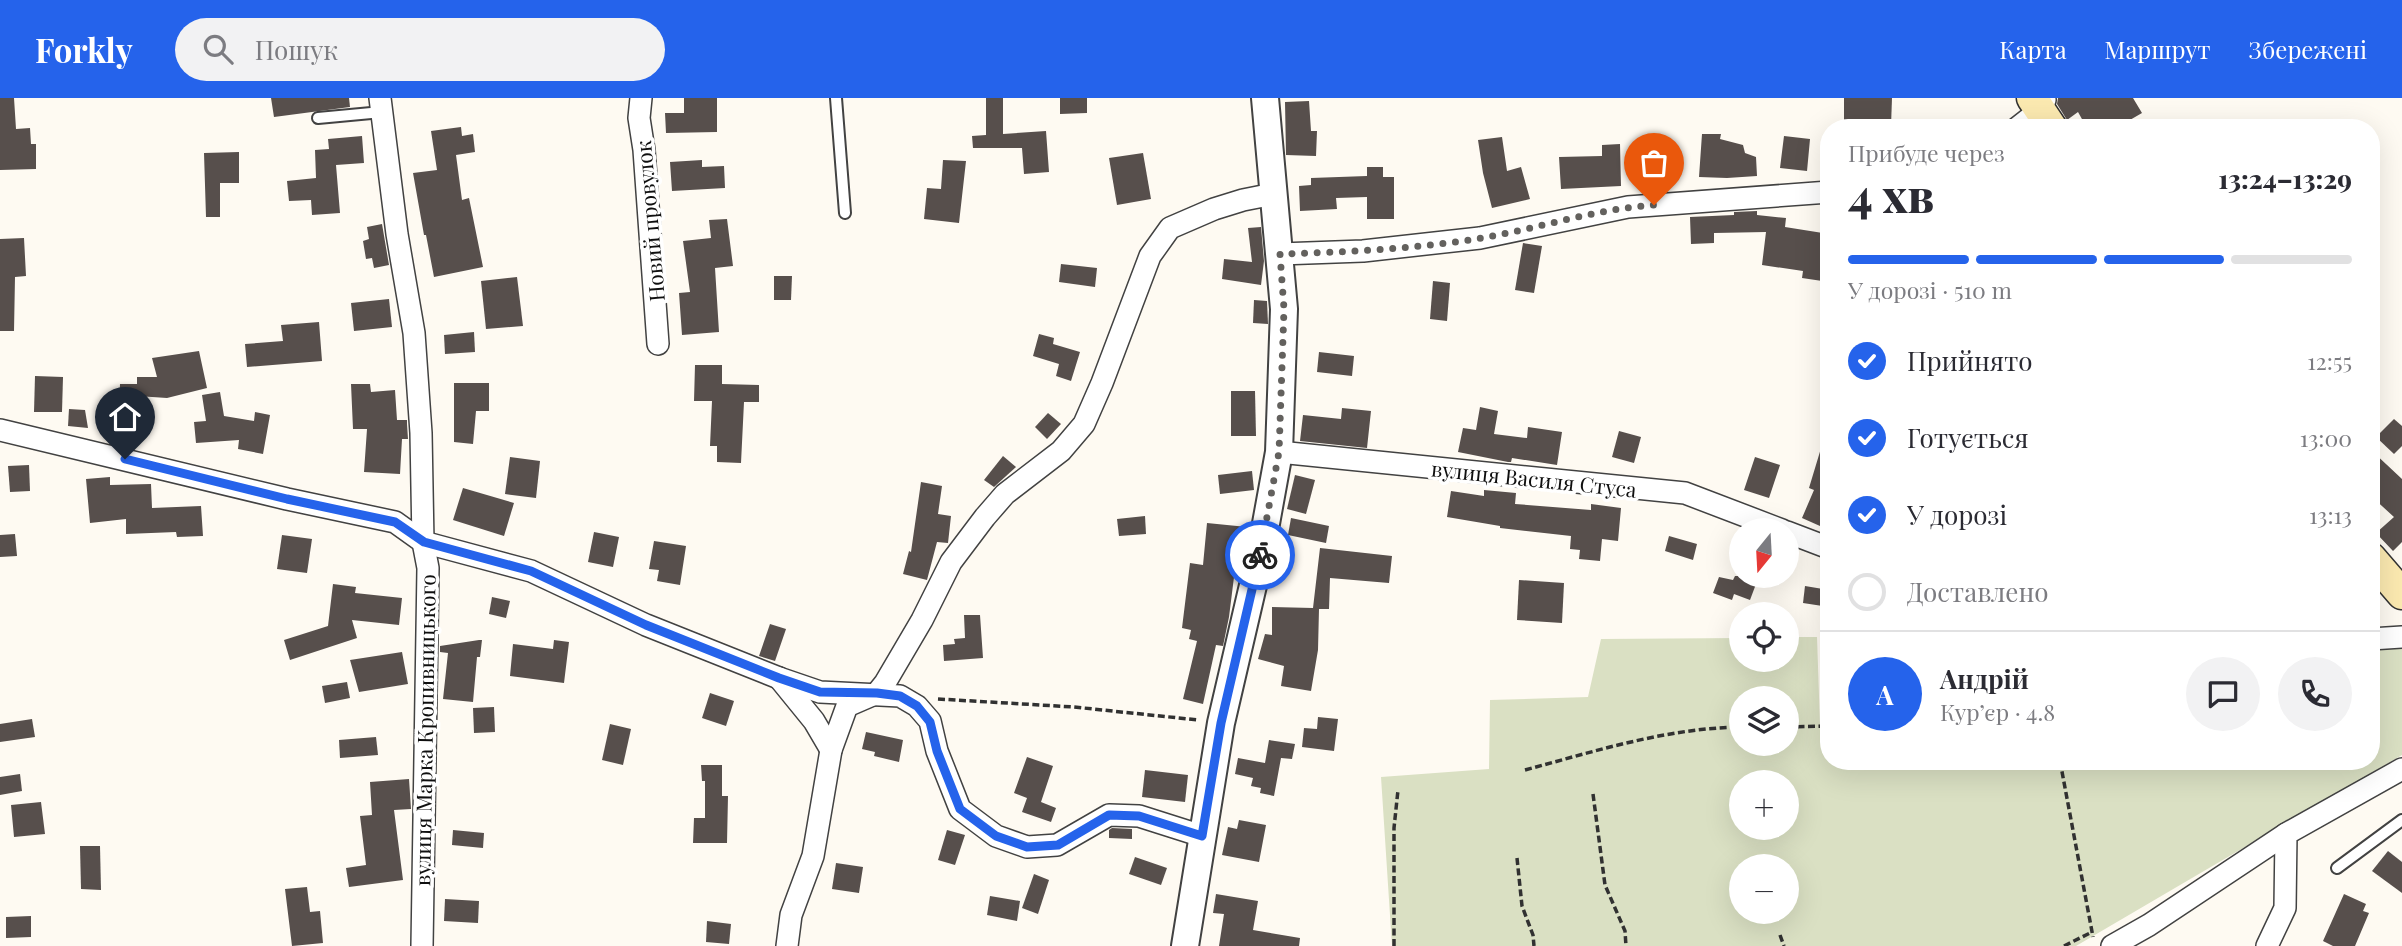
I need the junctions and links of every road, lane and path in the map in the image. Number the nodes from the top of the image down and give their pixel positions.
1 (641, 98) edge
2 (836, 98) edge
3 (1265, 98) edge
4 (381, 105) edge
5 (318, 118) dead end
6 (1820, 193) edge
7 (1273, 194) junction
8 (845, 213) dead end
9 (1280, 254) junction
10 (658, 344) dead end
11 (0, 430) edge
12 (1279, 452) junction
13 (1750, 518) edge
14 (1799, 537) edge
15 (424, 542) junction
16 (1820, 545) edge
17 (2380, 568) edge
18 (2402, 594) edge
19 (2402, 637) edge
20 (2380, 638) edge
21 (779, 678) junction
22 (877, 693) junction
23 (900, 696) junction
24 (1221, 723) junction
25 (1820, 726) edge
26 (1729, 727) edge
27 (1799, 727) edge
28 (831, 750) junction
29 (1525, 769) dead end
30 (2402, 769) edge
31 (2062, 770) edge
32 (1398, 790) dead end
33 (1593, 794) dead end
34 (2402, 820) edge
35 (2286, 834) junction
36 (1202, 836) junction
37 (1517, 858) dead end
38 (2337, 869) dead end
39 (2092, 932) junction
40 (1780, 935) dead end
41 (422, 946) edge
42 (787, 946) edge
43 (1185, 946) edge
44 (1394, 946) edge
45 (1534, 946) edge
46 (1626, 946) edge
47 (1784, 946) edge
48 (2064, 946) edge
49 (2095, 946) edge
50 (2112, 946) edge
51 (2267, 946) edge

1 - 10 street, Новий провулок
2 - 8 lane
3 - 7 street
4 - 5 lane
4 - 15 street, вулиця Марка Кропивницького
6 - 9 street
7 - 9 street
7 - 22 street
9 - 12 street
11 - 15 street
12 - 13 street, вулиця Василя Стуса
12 - 24 street
14 - 16 street
15 - 21 street
15 - 41 street, вулиця Марка Кропивницького
17 - 18 main road
19 - 20 street
21 - 22 street
21 - 28 street
22 - 23 street
22 - 28 street
23 - 24 path
23 - 36 street
24 - 36 street
25 - 27 path
26 - 29 path
28 - 42 street
30 - 35 street
31 - 39 path
32 - 44 path
33 - 46 path
34 - 38 lane
35 - 50 street
35 - 51 street
36 - 43 street
37 - 45 path
39 - 48 path
39 - 49 path
40 - 47 path

